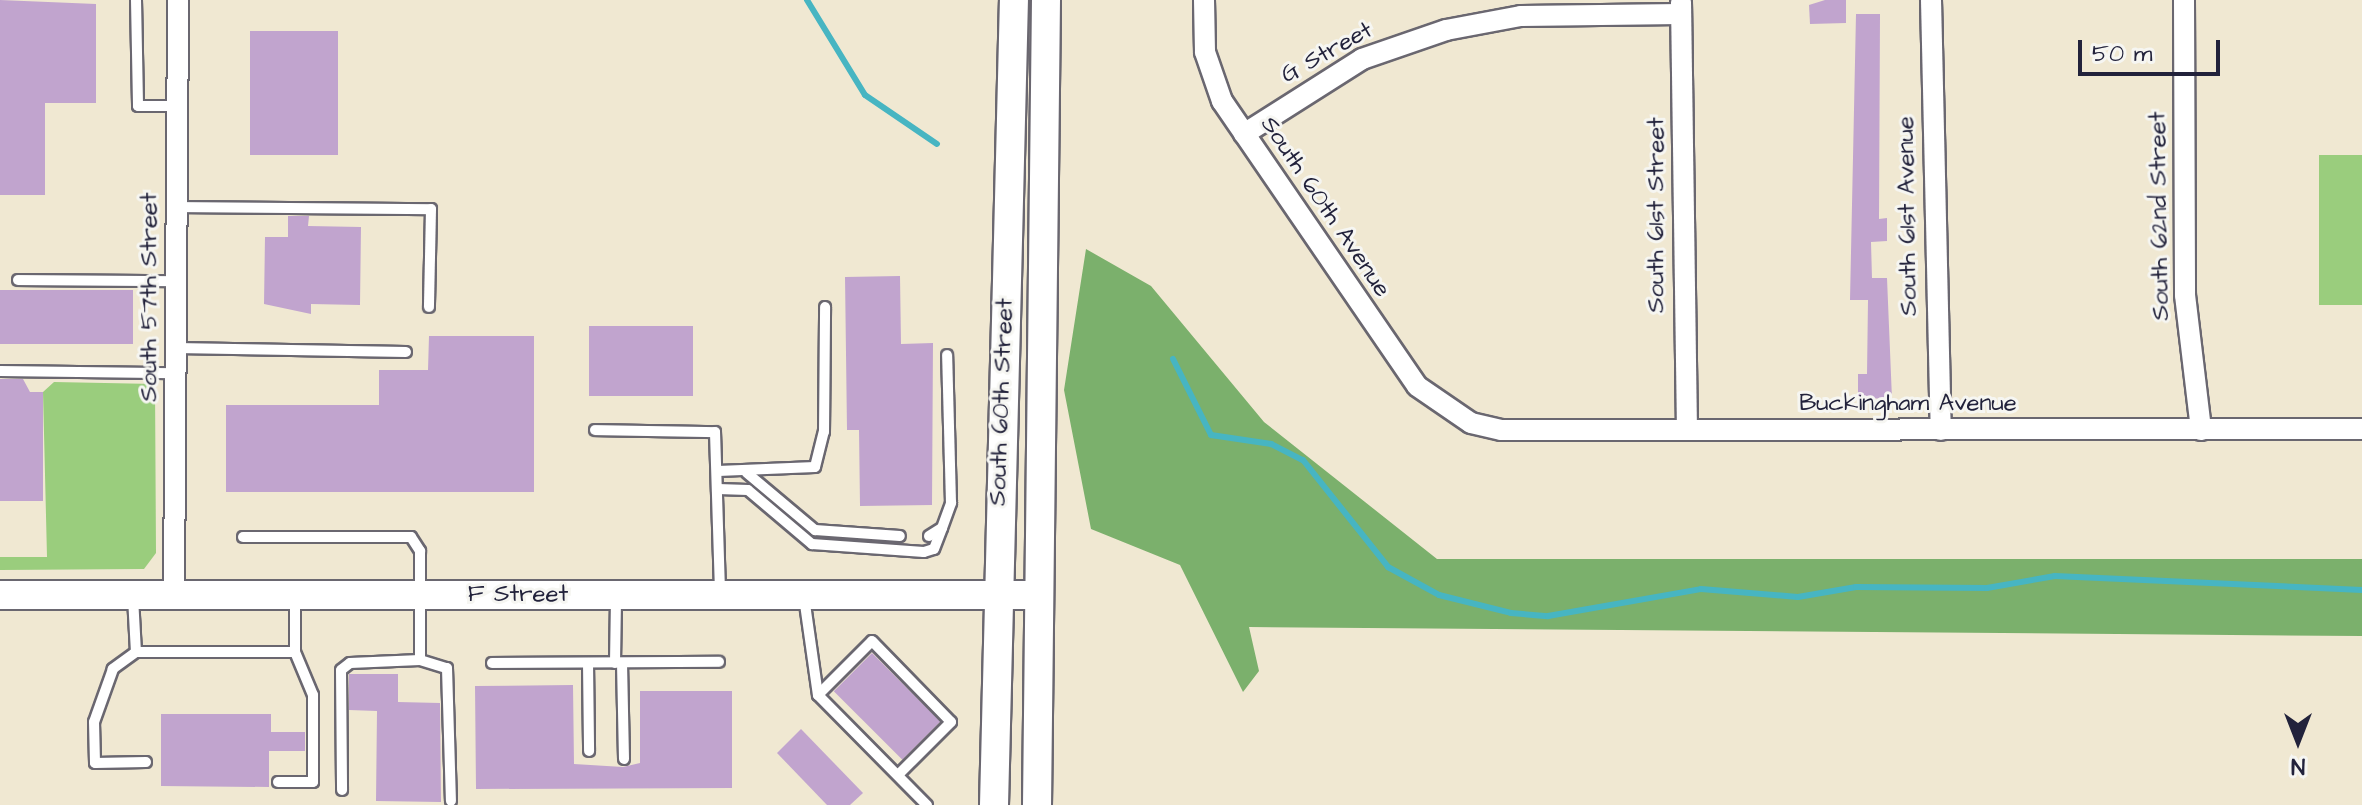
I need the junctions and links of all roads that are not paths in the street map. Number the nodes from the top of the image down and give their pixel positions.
1 (136, 0) edge
2 (178, 0) edge
3 (1014, 0) edge
4 (1046, 0) edge
5 (1204, 0) edge
6 (1931, 0) edge
7 (2184, 0) edge
8 (1681, 7) edge
9 (177, 106) junction
10 (1244, 134) junction
11 (177, 207) junction
12 (18, 280) dead end
13 (176, 281) junction
14 (429, 307) dead end
15 (825, 307) dead end
16 (176, 348) junction
17 (406, 352) dead end
18 (947, 355) dead end
19 (0, 371) edge
20 (176, 373) junction
21 (1456, 417) joint
22 (2362, 429) edge
23 (595, 430) dead end
24 (1687, 430) junction
25 (1941, 430) junction
26 (2201, 430) junction
27 (718, 471) junction
28 (745, 472) junction
29 (718, 489) junction
30 (942, 528) junction
31 (900, 536) dead end
32 (929, 536) dead end
33 (243, 537) dead end
34 (0, 595) edge
35 (133, 595) junction
36 (174, 595) junction
37 (295, 595) junction
38 (421, 595) junction
39 (616, 595) junction
40 (720, 595) junction
41 (804, 595) junction
42 (997, 595) junction
43 (1036, 595) junction
44 (136, 652) junction
45 (295, 652) junction
46 (420, 660) junction
47 (719, 662) dead end
48 (492, 663) dead end
49 (588, 663) junction
50 (619, 663) junction
51 (818, 695) junction
52 (849, 707) dead end
53 (839, 716) junction
54 (867, 726) dead end
55 (858, 735) junction
56 (888, 747) dead end
57 (589, 751) dead end
58 (879, 756) junction
59 (624, 759) dead end
60 (146, 762) dead end
61 (898, 775) junction
62 (278, 782) dead end
63 (342, 790) dead end
64 (451, 801) dead end
65 (927, 805) edge
66 (994, 805) edge
67 (1037, 805) edge

1 - 9 lane
2 - 9 street, South 57th Street
3 - 42 main road, South 60th Street
4 - 43 main road, South 60th Street
5 - 10 street, South 60th Avenue
6 - 25 street, South 61st Avenue
7 - 26 street, South 62nd Street
8 - 10 street, G Street
8 - 24 street, South 61st Street
9 - 11 street, South 57th Street
10 - 21 street, South 60th Avenue
11 - 13 street, South 57th Street
11 - 14 lane
12 - 13 lane
13 - 16 street, South 57th Street
15 - 28 lane
16 - 17 lane
16 - 20 street, South 57th Street
18 - 30 lane
19 - 20 lane
20 - 36 street, South 57th Street
21 - 24 street, Buckingham Avenue
22 - 26 street, Buckingham Avenue
23 - 27 lane
24 - 25 street, Buckingham Avenue
25 - 26 street, Buckingham Avenue
27 - 28 lane
27 - 29 lane
28 - 31 lane
29 - 30 lane
29 - 40 lane
30 - 32 lane
33 - 38 lane
34 - 35 main road, F Street
35 - 36 main road, F Street
35 - 44 lane
36 - 37 main road, F Street
37 - 38 main road, F Street
37 - 45 lane
38 - 39 main road, F Street
38 - 46 lane
39 - 40 main road, F Street
39 - 50 lane
40 - 41 main road, F Street
41 - 42 main road, F Street
41 - 51 lane
42 - 43 main road, F Street
42 - 66 main road, South 60th Street
43 - 67 main road, South 60th Street
44 - 45 lane
44 - 60 lane
45 - 62 lane
46 - 63 lane
46 - 64 lane
47 - 50 lane
48 - 49 lane
49 - 50 lane
49 - 57 lane
50 - 59 lane
51 - 53 lane
51 - 61 lane
52 - 53 lane
53 - 55 lane
54 - 55 lane
55 - 58 lane
56 - 58 lane
58 - 61 lane
61 - 65 lane

